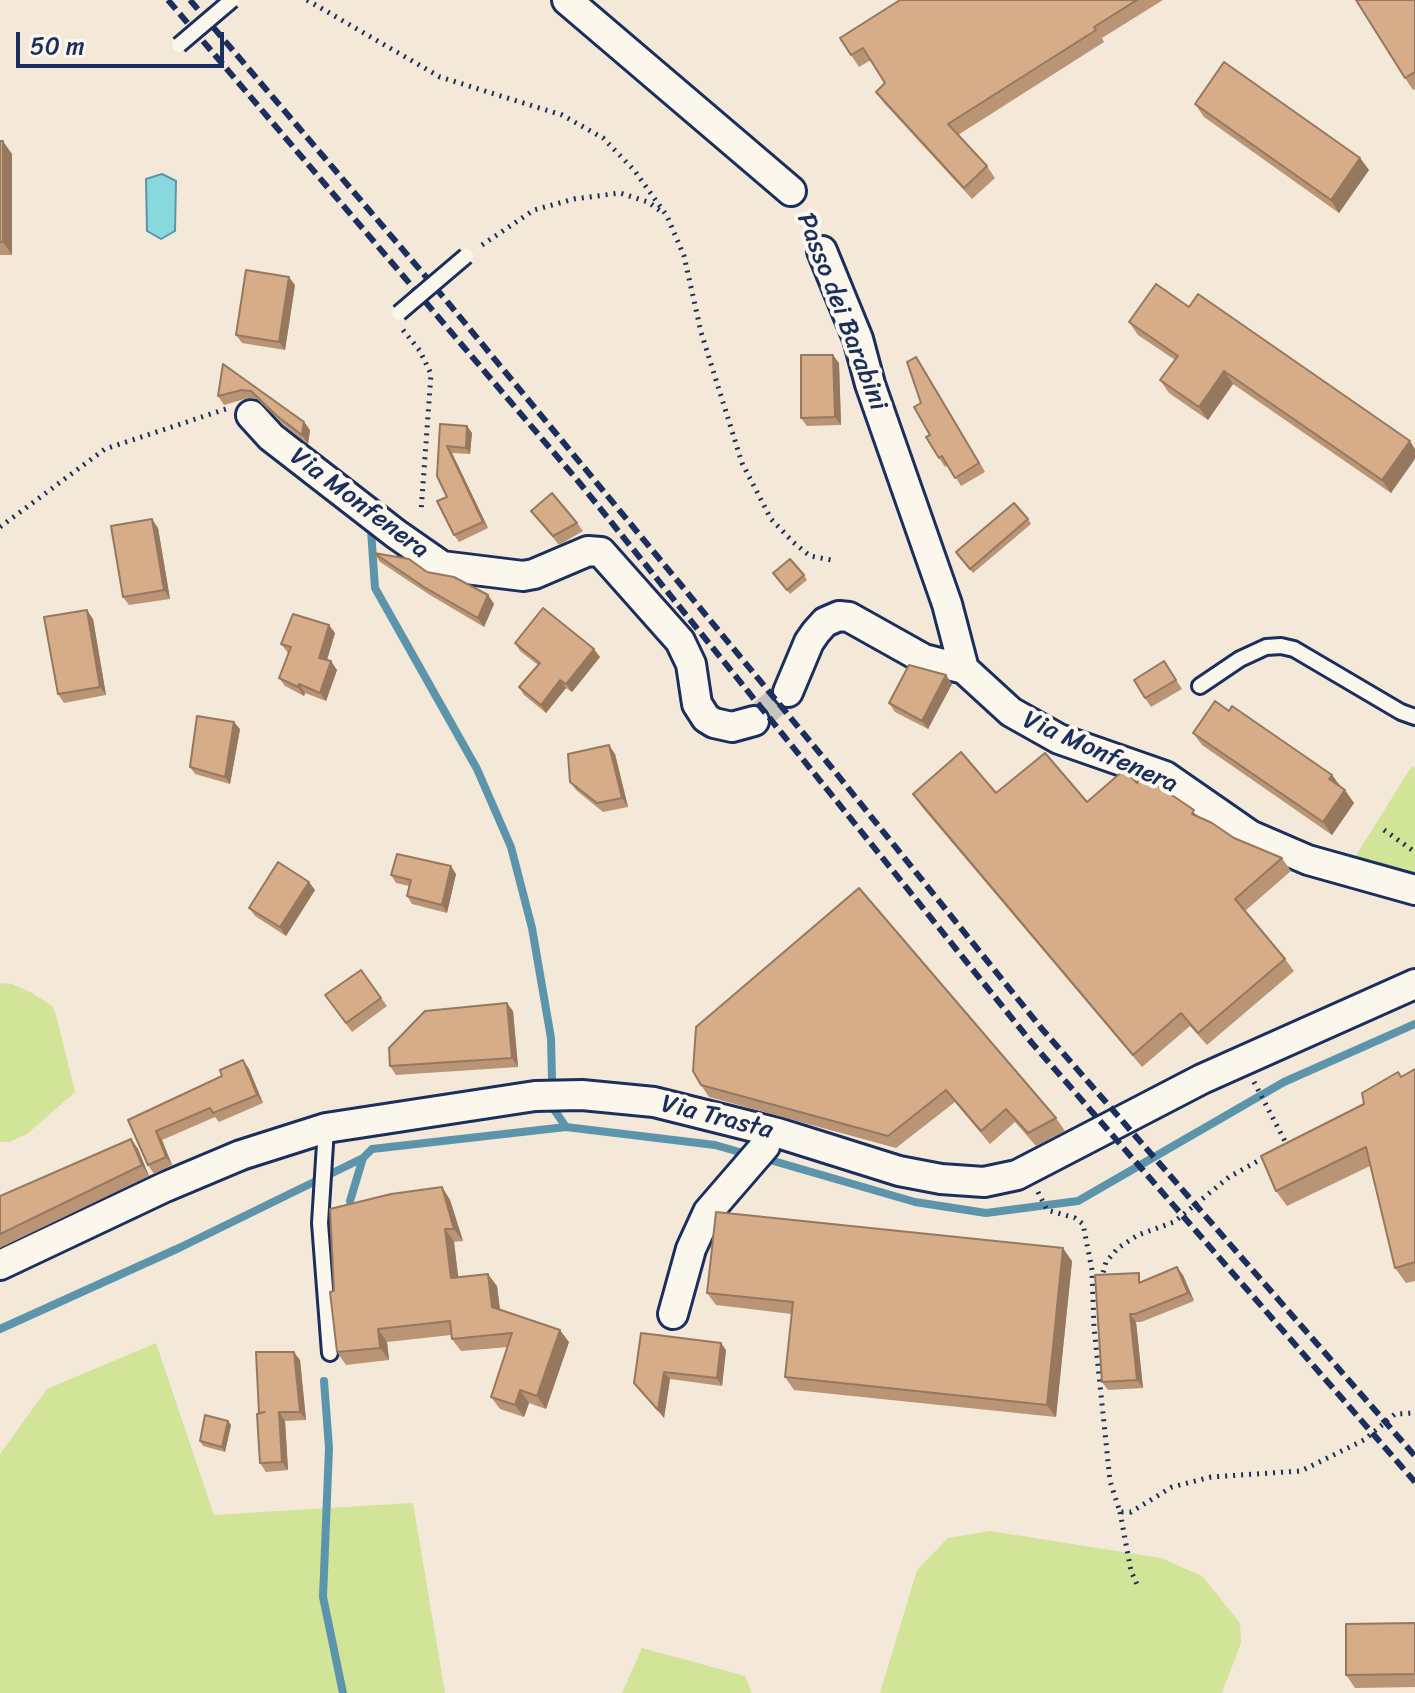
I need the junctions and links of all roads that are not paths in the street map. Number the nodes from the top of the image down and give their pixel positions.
1 (232, 0) edge
2 (567, 0) edge
3 (179, 45) dead end
4 (791, 191) dead end
5 (822, 251) dead end
6 (466, 256) road end
7 (399, 313) road end
8 (251, 415) road end
9 (964, 669) junction
10 (1200, 686) dead end
11 (788, 692) tunnel mouth
12 (1415, 717) edge
13 (754, 721) tunnel mouth
14 (1415, 890) edge
15 (1415, 984) edge
16 (326, 1128) junction
17 (771, 1140) junction
18 (0, 1265) edge
19 (673, 1314) dead end
20 (330, 1353) dead end

1 - 3 lane, bridge
2 - 4 street, Passo dei Barabini
5 - 9 street, Passo dei Barabini
6 - 7 lane, bridge
8 - 13 street, Via Monfenera
9 - 11 street, Via Monfenera
9 - 14 street, Via Monfenera
10 - 12 lane
15 - 17 street, Via Trasta
16 - 17 street, Via Trasta
16 - 18 street, Via Trasta
16 - 20 lane
17 - 19 street

